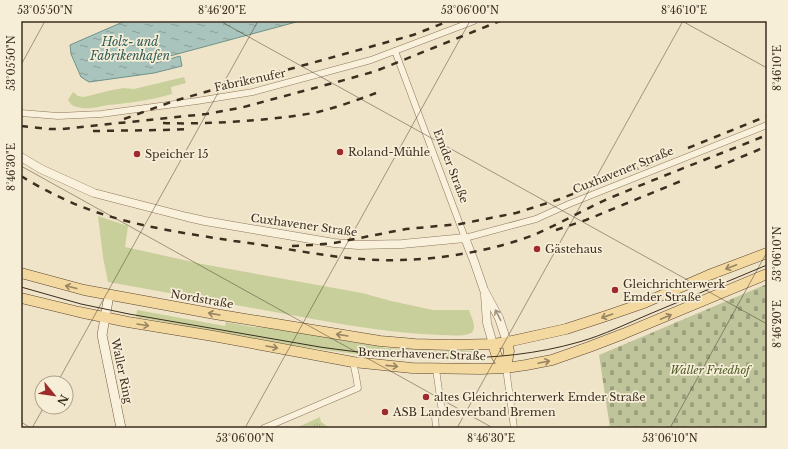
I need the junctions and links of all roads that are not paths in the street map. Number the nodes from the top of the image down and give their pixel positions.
1 (474, 21) edge
2 (395, 51) junction
3 (21, 113) edge
4 (767, 125) edge
5 (21, 157) edge
6 (465, 238) junction
7 (767, 253) edge
8 (21, 273) edge
9 (767, 274) edge
10 (484, 290) junction
11 (109, 295) junction
12 (21, 298) edge
13 (105, 318) junction
14 (380, 341) joint
15 (507, 342) junction
16 (493, 344) junction
17 (353, 362) junction
18 (506, 368) junction
19 (436, 369) junction
20 (121, 428) edge
21 (264, 428) edge
22 (436, 428) edge
23 (514, 428) edge

1 - 2 street, Fabrikenufer
2 - 3 street, Fabrikenufer
2 - 6 street, Emder Straße
4 - 6 street, Cuxhavener Straße
5 - 6 street, Cuxhavener Straße
6 - 10 street, Emder Straße
7 -> 15 main road, Bremerhavener Straße
11 -> 8 main road, Nordstraße
18 -> 9 main road, Bremerhavener Straße
15 -> 10 street, Emder Straße
10 - 16 street, Emder Straße
11 - 13 main road, Waller Ring
14 -> 11 main road, Nordstraße
12 - 13 main road
13 -> 17 main road
13 - 20 main road, Waller Ring
14 - 16 main road, Bremerhavener Straße
15 - 16 main road, Bremerhavener Straße
15 - 18 main road, Emder Straße
16 - 18 main road, Emder Straße
17 -> 19 main road, Bremerhavener Straße
17 - 21 street, Bremerhavener Straße
18 - 19 main road, Bremerhavener Straße
18 - 23 street, Emder Straße
19 - 22 street

